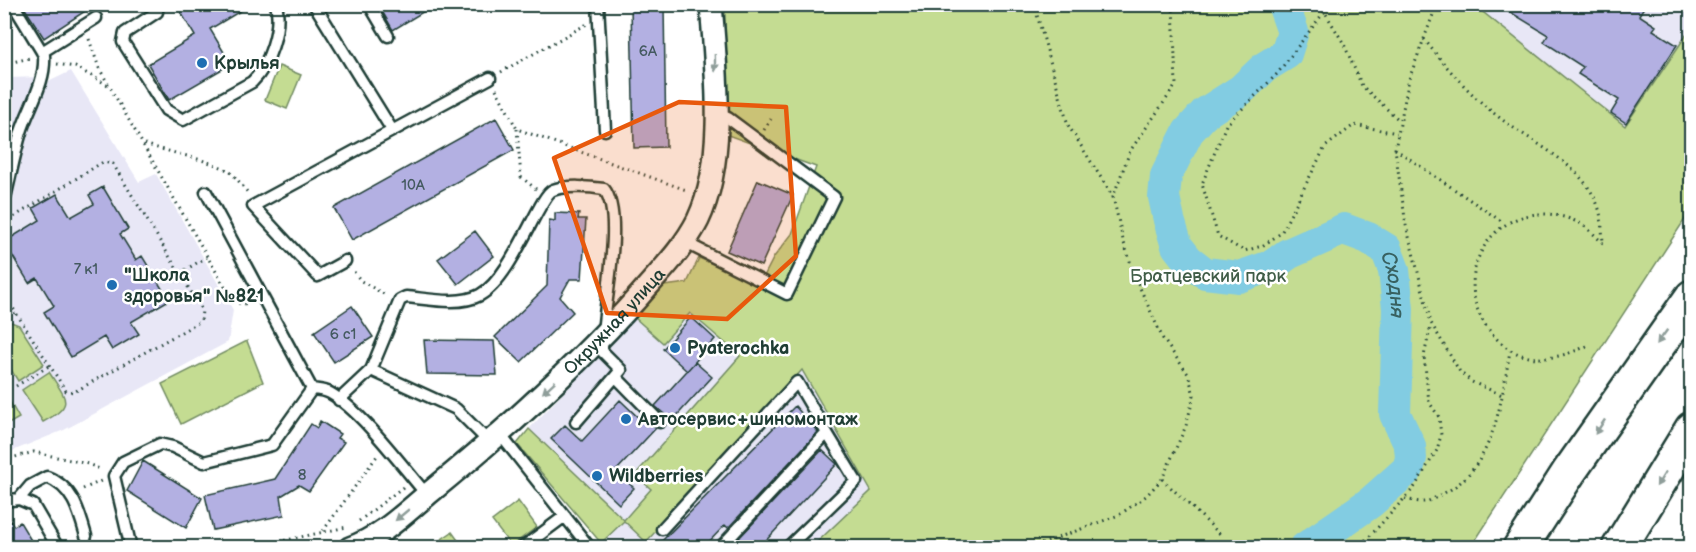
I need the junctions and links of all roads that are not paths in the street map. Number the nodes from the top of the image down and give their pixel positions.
1 (13, 4) edge
2 (158, 4) edge
3 (276, 4) edge
4 (314, 4) edge
5 (369, 4) edge
6 (598, 4) edge
7 (711, 4) edge
8 (96, 18) dead end
9 (388, 36) dead end
10 (43, 56) junction
11 (490, 78) road end
12 (716, 113) junction
13 (392, 130) junction
14 (605, 130) dead end
15 (206, 192) dead end
16 (4, 202) edge
17 (684, 242) junction
18 (345, 261) dead end
19 (1692, 297) edge
20 (601, 338) junction
21 (371, 370) junction
22 (616, 377) junction
23 (312, 389) junction
24 (339, 400) junction
25 (576, 422) dead end
26 (660, 422) dead end
27 (1692, 429) edge
28 (827, 433) junction
29 (494, 438) junction
30 (420, 487) junction
31 (19, 499) junction
32 (4, 501) edge
33 (565, 516) junction
34 (662, 529) dead end
35 (86, 536) dead end
36 (58, 548) edge
37 (131, 548) edge
38 (350, 548) edge
39 (522, 548) edge
40 (590, 548) edge
41 (720, 548) edge
42 (787, 548) edge
43 (1520, 548) edge
44 (1619, 548) edge

1 - 10 lane
2 - 3 lane
4 - 13 lane
5 - 9 lane
6 - 14 lane
7 -> 12 street, Окружная улица
8 - 10 lane
10 - 16 lane
11 - 13 lane
12 - 17 street, Окружная улица
12 - 17 lane
13 - 18 lane
15 - 23 lane
17 - 20 street, Окружная улица
19 -> 43 main road
20 - 21 lane
20 - 22 lane
20 -> 29 street, Окружная улица
21 - 24 lane
21 - 29 lane
22 - 25 lane
22 - 26 lane
23 - 24 lane
23 - 37 lane
24 - 30 lane
27 -> 44 main road
28 - 34 lane
28 - 41 lane
28 - 42 lane
29 - 30 street, Окружная улица
29 - 33 lane
30 -> 38 street, Окружная улица
31 - 32 lane
31 - 35 lane
31 - 36 lane
33 - 39 lane
33 - 40 lane

